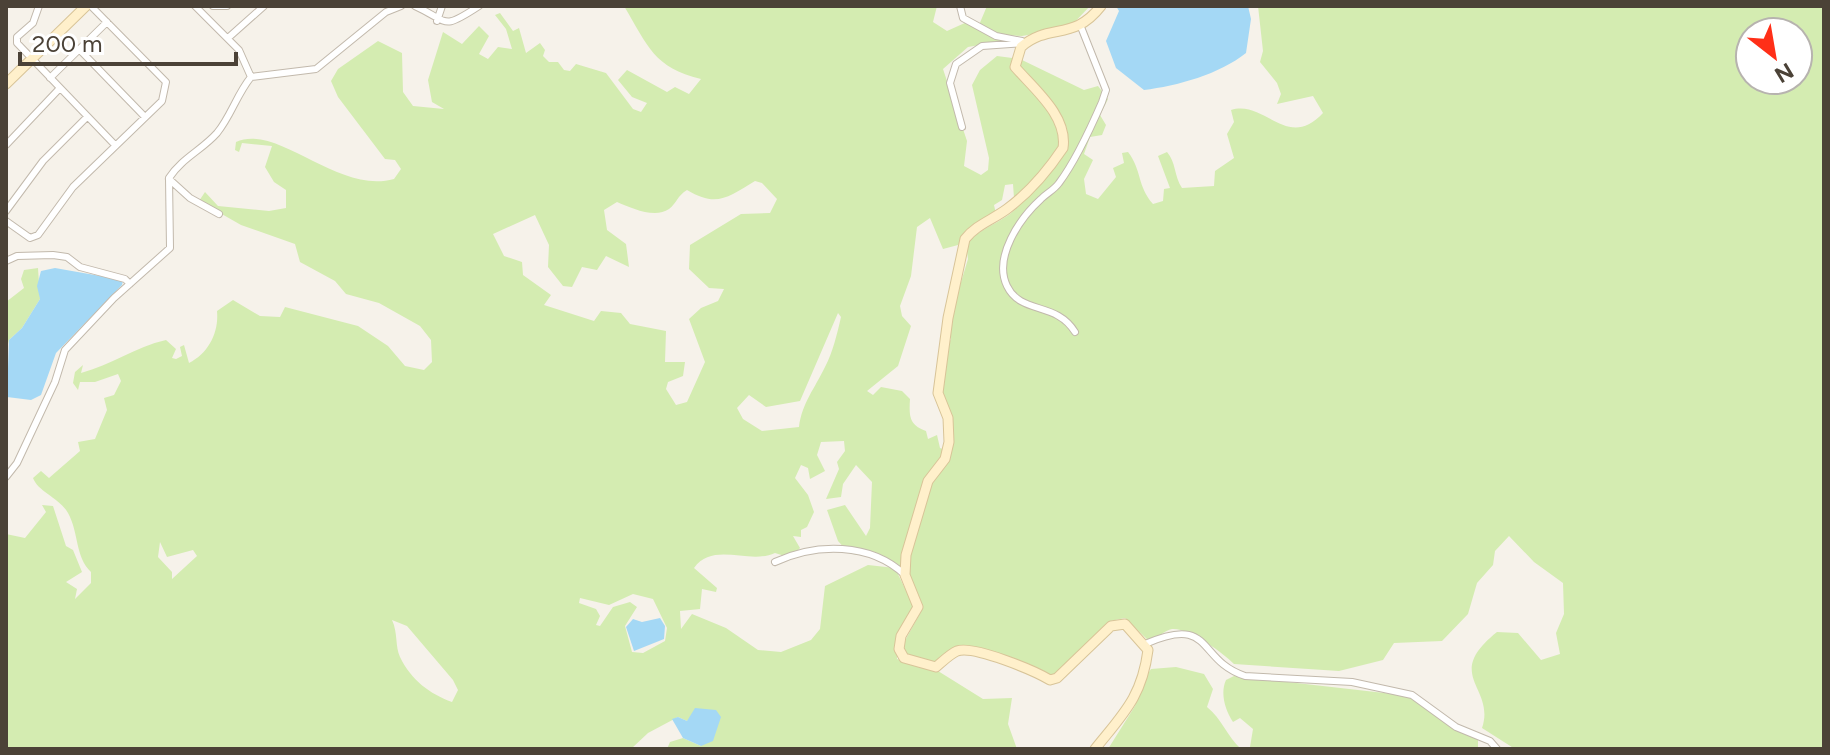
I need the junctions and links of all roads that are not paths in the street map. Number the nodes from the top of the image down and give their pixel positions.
1 (39, 6) edge
2 (88, 6) edge
3 (195, 6) edge
4 (213, 6) edge
5 (227, 6) edge
6 (264, 6) edge
7 (401, 6) edge
8 (415, 6) edge
9 (442, 6) edge
10 (479, 6) edge
11 (960, 6) edge
12 (1101, 6) edge
13 (437, 21) junction
14 (107, 22) junction
15 (1081, 27) junction
16 (228, 38) junction
17 (1026, 43) junction
18 (79, 49) junction
19 (31, 59) junction
20 (251, 77) junction
21 (50, 78) junction
22 (6, 84) edge
23 (60, 88) junction
24 (87, 117) junction
25 (145, 117) junction
26 (962, 127) dead end
27 (6, 145) edge
28 (115, 145) junction
29 (169, 179) junction
30 (6, 211) edge
31 (219, 214) dead end
32 (6, 221) edge
33 (6, 261) edge
34 (130, 284) junction
35 (1075, 332) dead end
36 (6, 477) edge
37 (775, 562) dead end
38 (905, 575) junction
39 (1145, 644) junction
40 (1095, 749) edge
41 (1497, 749) edge

1 - 19 street
2 - 14 street
2 - 19 main road
3 - 16 street
4 - 5 street
6 - 16 street
7 - 20 street
8 - 13 street
9 - 13 street
10 - 13 street
11 - 17 street
12 - 15 main road
14 - 18 street
14 - 25 street
15 - 17 main road
15 - 35 street
16 - 20 street
17 - 26 street
17 - 38 main road
18 - 21 street
18 - 25 street
19 - 21 street
19 - 22 main road
20 - 29 street
21 - 23 street
23 - 24 street
23 - 27 street
24 - 28 street
24 - 30 street
25 - 28 street
28 - 32 street
29 - 31 street
29 - 34 street
33 - 34 street
34 - 36 street
37 - 38 street
38 - 39 main road
39 - 40 main road
39 - 41 street

